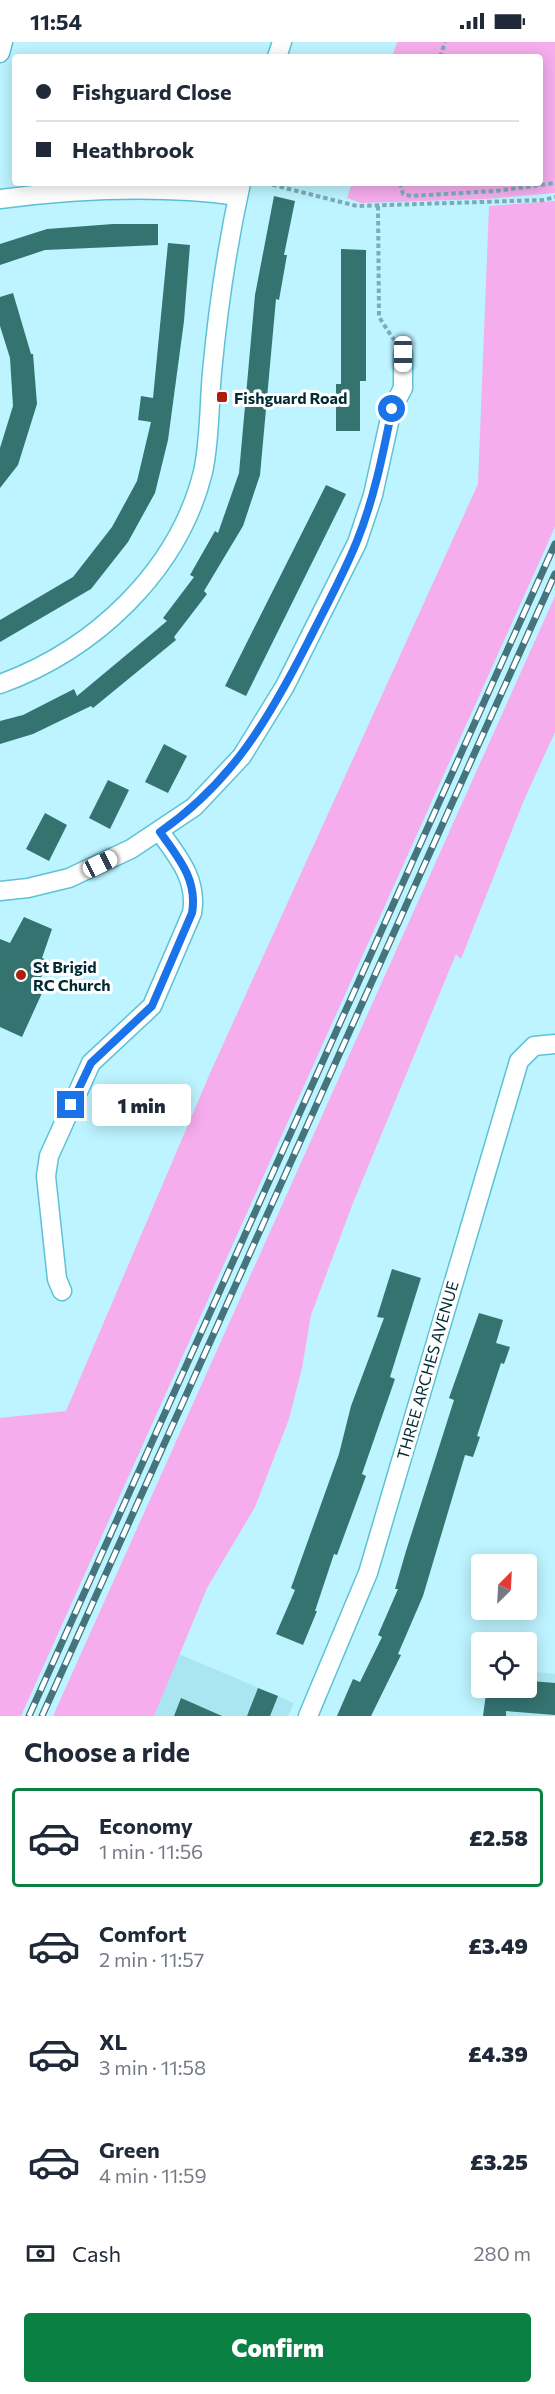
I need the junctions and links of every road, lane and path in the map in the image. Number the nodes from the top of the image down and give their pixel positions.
1 (3, 42) edge
2 (0, 53) edge
3 (277, 186) edge
4 (401, 186) edge
5 (533, 186) edge
6 (239, 189) edge
7 (555, 197) edge
8 (0, 199) edge
9 (378, 206) junction
10 (403, 354) joint
11 (0, 684) edge
12 (160, 832) junction
13 (0, 891) edge
14 (555, 1044) edge
15 (62, 1291) dead end
16 (308, 1716) edge

1 - 2 street
3 - 9 path
4 - 5 path
6 - 8 street
6 - 11 street
7 - 9 path
9 - 10 path
10 - 12 street
12 - 13 street
12 - 15 street
14 - 16 street, THREE ARCHES AVENUE

